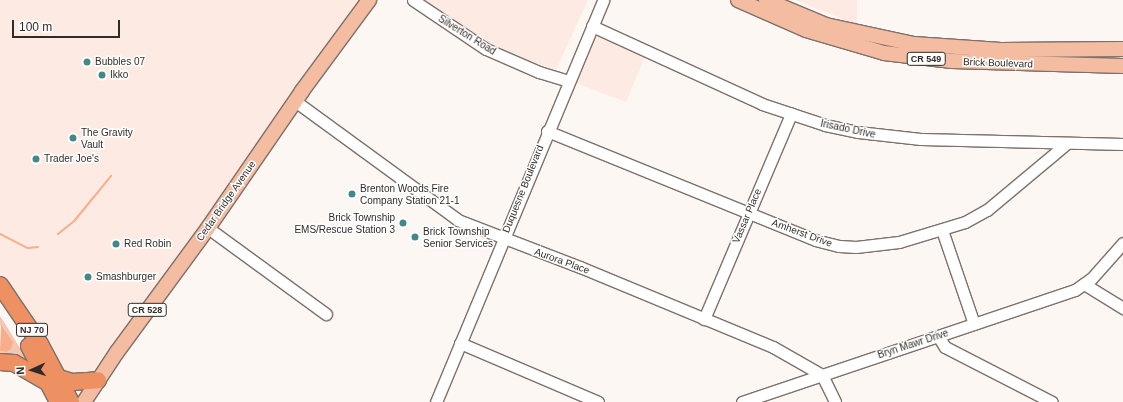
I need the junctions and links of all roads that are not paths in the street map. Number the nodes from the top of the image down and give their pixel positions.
1 (369, 0) edge
2 (413, 0) edge
3 (603, 0) edge
4 (738, 0) edge
5 (766, 0) edge
6 (592, 26) junction
7 (1123, 49) edge
8 (1121, 67) edge
9 (569, 81) junction
10 (295, 101) junction
11 (791, 114) junction
12 (547, 131) junction
13 (1067, 143) junction
14 (1123, 144) edge
15 (749, 213) junction
16 (208, 228) junction
17 (942, 230) junction
18 (503, 239) junction
19 (1123, 243) edge
20 (1084, 284) junction
21 (0, 285) edge
22 (0, 301) edge
23 (1123, 308) edge
24 (326, 314) dead end
25 (704, 319) junction
26 (974, 324) junction
27 (938, 336) junction
28 (460, 343) junction
29 (0, 362) edge
30 (822, 375) junction
31 (54, 380) junction
32 (98, 380) junction
33 (58, 402) edge
34 (71, 402) edge
35 (84, 402) edge
36 (436, 402) edge
37 (598, 402) edge
38 (742, 402) edge
39 (835, 402) edge
40 (1052, 402) edge

1 - 10 main road, Cedar Bridge Avenue / CR 528
2 - 9 street, Silverton Road
3 - 6 street, Duquesne Boulevard
4 - 8 main road, Brick Boulevard / CR 549
5 - 7 main road, Brick Boulevard / CR 549
6 - 9 street, Duquesne Boulevard
6 - 11 street, Irisado Drive
9 - 12 street, Duquesne Boulevard
10 - 16 main road, Cedar Bridge Avenue / CR 528
10 - 18 street, Aurora Place
11 - 13 street, Irisado Drive
11 - 15 street, Vassar Place
12 - 15 street, Amherst Drive
12 - 18 street, Duquesne Boulevard
13 - 14 street, Irisado Drive
13 - 17 street, Amherst Drive
15 - 17 street, Amherst Drive
15 - 25 street, Vassar Place
16 - 24 street
16 - 32 main road, Cedar Bridge Avenue / CR 528
17 - 26 street
18 - 25 street, Aurora Place
18 - 28 street, Duquesne Boulevard
19 - 20 street, Bryn Mawr Drive
20 - 23 street
20 - 26 street, Bryn Mawr Drive
21 - 31 highway, NJ 70
22 - 31 highway, NJ 70
25 - 30 street, Aurora Place
26 - 27 street, Bryn Mawr Drive
27 - 30 street, Bryn Mawr Drive
27 - 40 street
28 - 36 street, Duquesne Boulevard
28 - 37 street
29 - 31 highway
30 - 38 street, Bryn Mawr Drive
30 - 39 street
31 - 32 highway
31 - 33 highway, NJ 70
31 - 34 highway, NJ 70
32 - 35 main road, Cedar Bridge Avenue / CR 528

